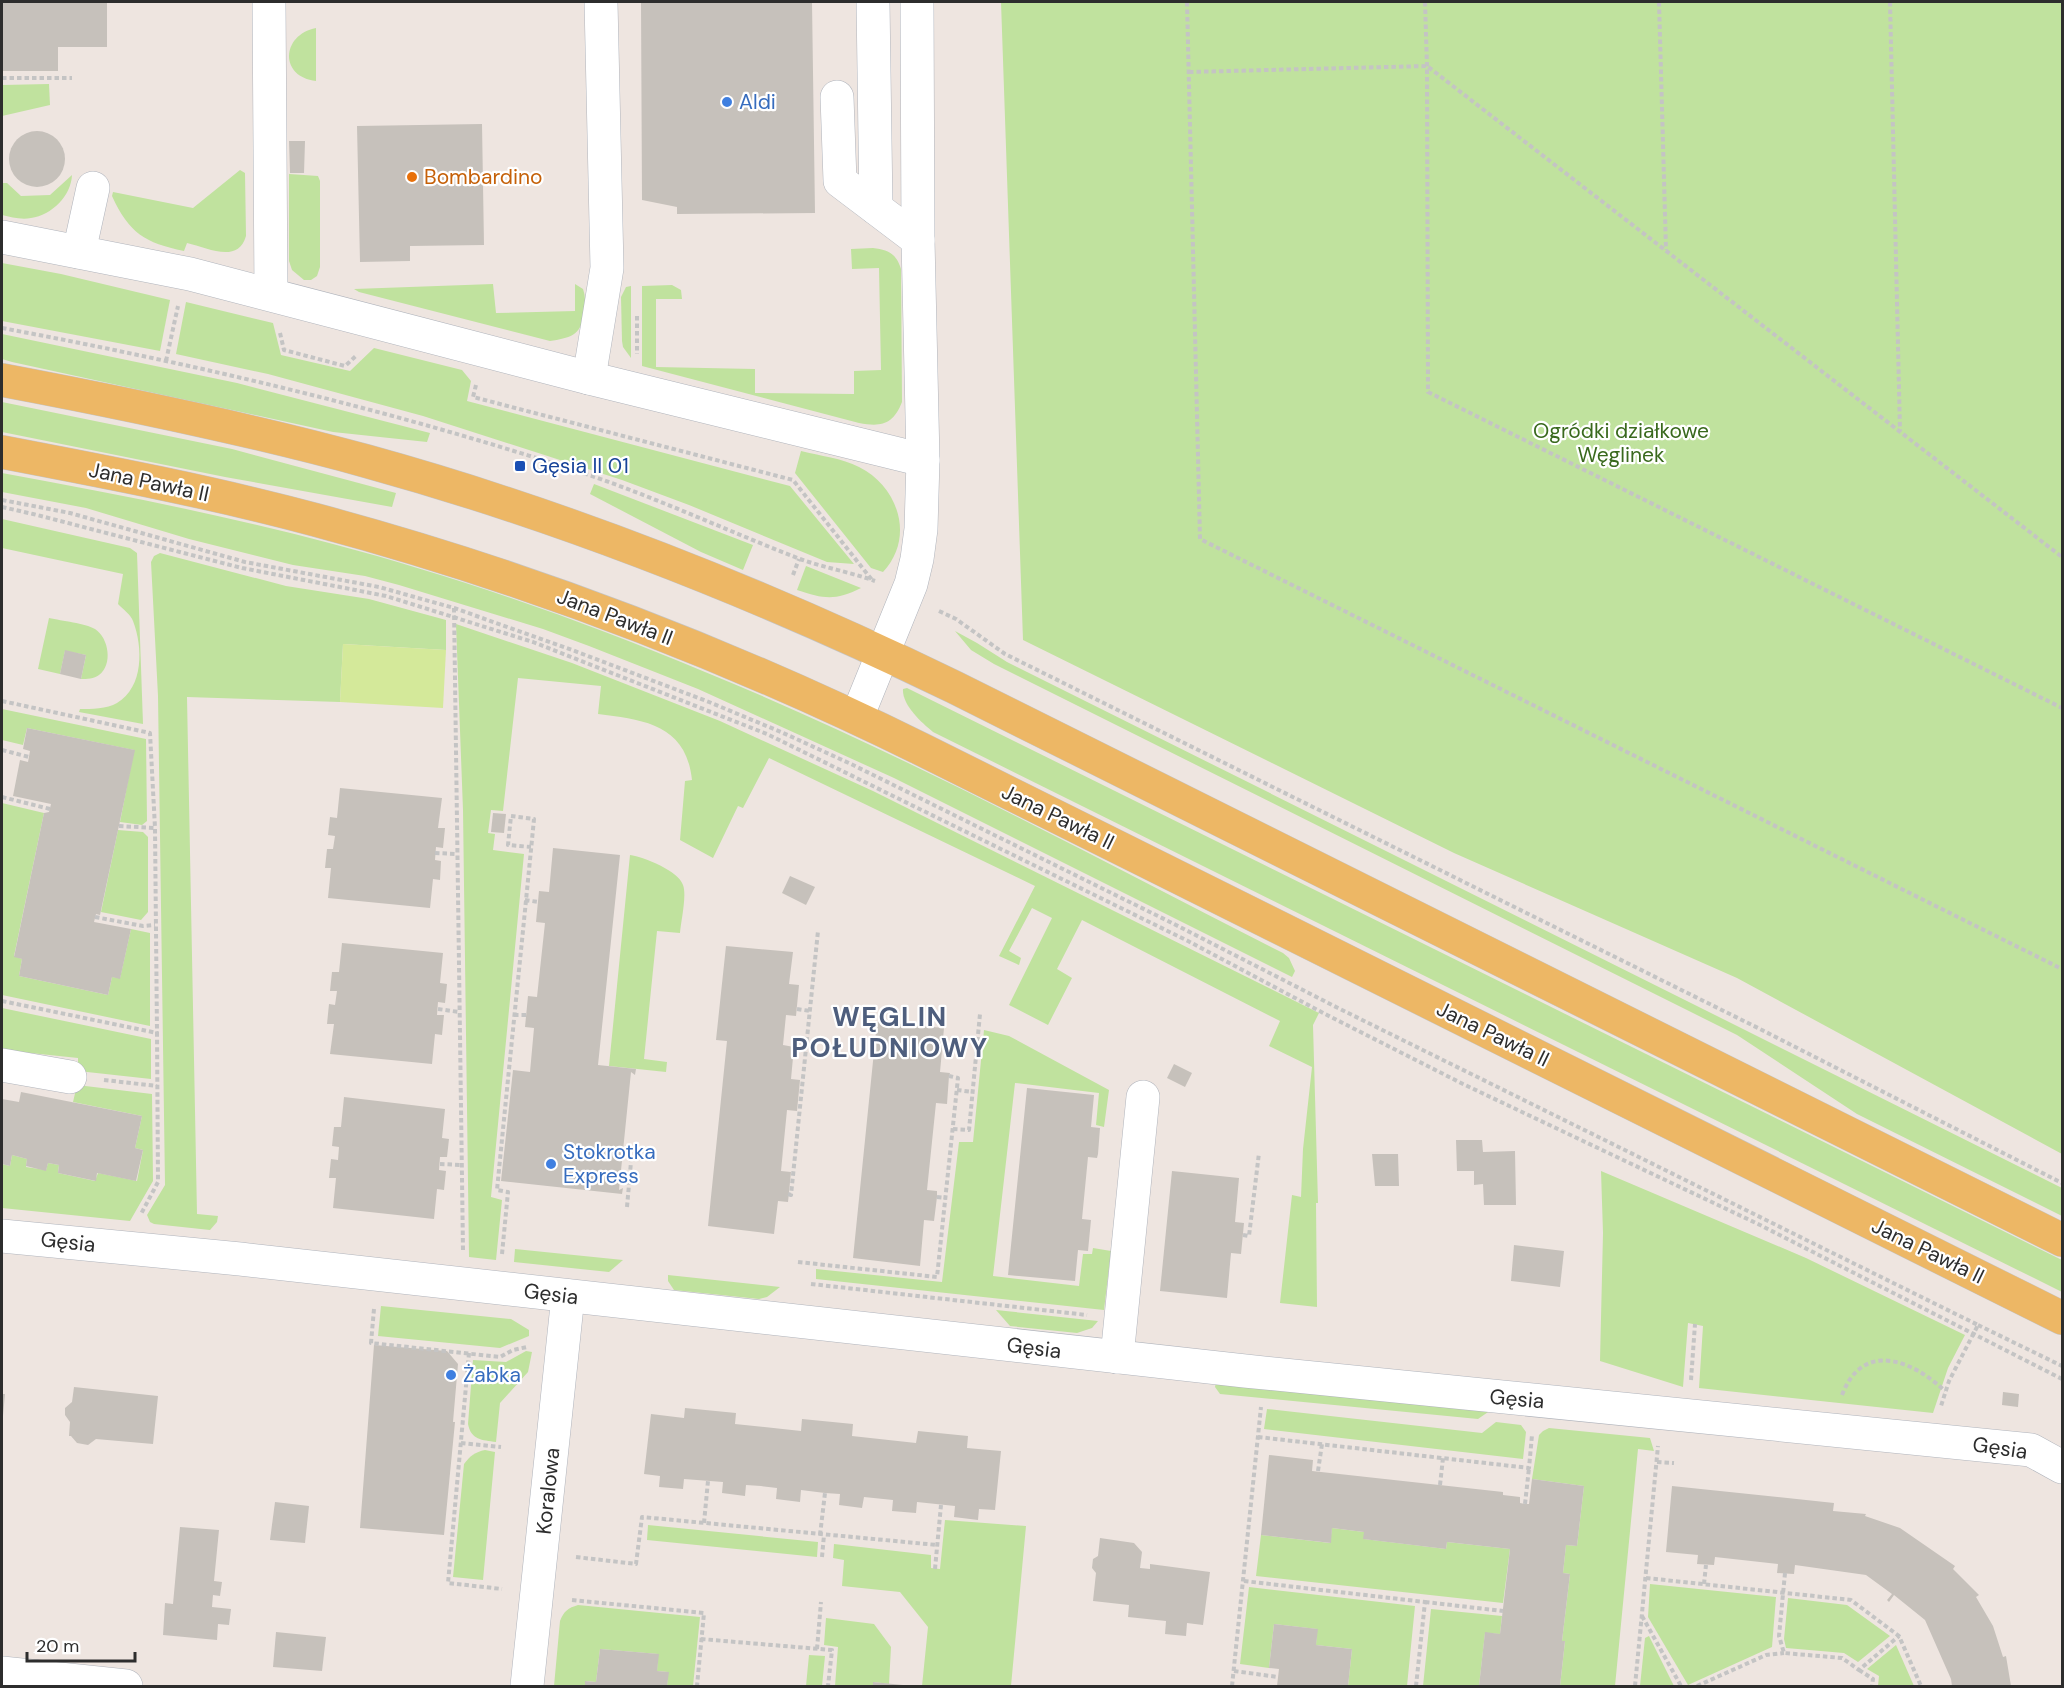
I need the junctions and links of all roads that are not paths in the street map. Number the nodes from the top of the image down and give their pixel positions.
1 (269, 2) edge
2 (601, 2) edge
3 (873, 2) edge
4 (917, 2) edge
5 (837, 97) dead end
6 (93, 188) dead end
7 (876, 208) junction
8 (2, 237) edge
9 (918, 240) junction
10 (79, 252) junction
11 (272, 294) junction
12 (589, 378) junction
13 (2, 381) edge
14 (2, 452) edge
15 (923, 460) junction
16 (883, 653) junction
17 (856, 717) junction
18 (2, 1065) edge
19 (70, 1077) road end
20 (1143, 1097) dead end
21 (2, 1236) edge
22 (2062, 1240) edge
23 (568, 1296) junction
24 (2062, 1318) edge
25 (1117, 1357) junction
26 (2062, 1467) edge
27 (2, 1673) edge
28 (126, 1686) edge
29 (527, 1686) edge

1 - 11 street
2 - 12 street
3 - 7 street
4 - 9 street
5 - 7 street
6 - 10 street
7 - 9 street
8 - 10 street
9 - 15 street
10 - 11 street
11 - 12 street
12 - 15 street
13 - 16 main road
14 - 17 main road, Jana Pawła II
15 - 16 street
16 - 17 street
16 - 22 main road
17 - 24 main road, Jana Pawła II
18 - 19 street
20 - 25 street
21 - 23 street, Gęsia
23 - 25 street, Gęsia
23 - 29 street, Koralowa
25 - 26 street, Gęsia
27 - 28 street

